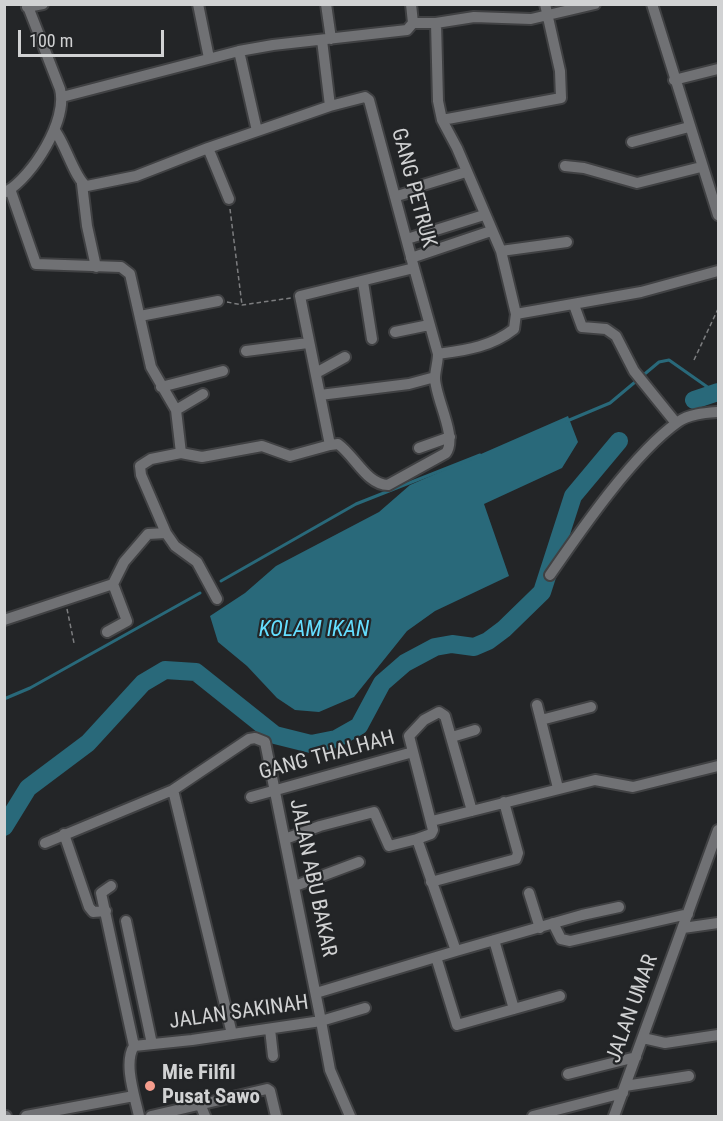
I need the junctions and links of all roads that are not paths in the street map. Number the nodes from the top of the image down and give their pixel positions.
1 (43, 4) edge
2 (198, 4) edge
3 (326, 4) edge
4 (411, 4) edge
5 (595, 4) edge
6 (651, 4) edge
7 (27, 6) edge
8 (546, 10) edge
9 (413, 23) junction
10 (435, 23) junction
11 (326, 39) junction
12 (239, 51) junction
13 (209, 58) junction
14 (718, 69) edge
15 (674, 80) junction
16 (62, 97) junction
17 (330, 106) junction
18 (442, 120) junction
19 (689, 128) junction
20 (55, 131) junction
21 (257, 131) junction
22 (632, 142) dead end
23 (208, 148) junction
24 (565, 166) dead end
25 (701, 167) junction
26 (466, 172) junction
27 (82, 184) junction
28 (7, 191) edge
29 (396, 196) junction
30 (229, 200) road end
31 (484, 215) junction
32 (718, 215) edge
33 (491, 231) junction
34 (407, 239) junction
35 (567, 242) dead end
36 (501, 251) junction
37 (412, 263) junction
38 (96, 267) junction
39 (718, 271) edge
40 (363, 282) junction
41 (218, 301) road end
42 (574, 305) junction
43 (516, 314) junction
44 (140, 315) junction
45 (429, 325) junction
46 (395, 332) dead end
47 (372, 339) dead end
48 (308, 343) junction
49 (246, 351) dead end
50 (438, 354) junction
51 (345, 357) dead end
52 (223, 371) dead end
53 (316, 373) junction
54 (435, 377) junction
55 (161, 387) junction
56 (203, 394) dead end
57 (321, 395) junction
58 (176, 410) junction
59 (718, 412) edge
60 (676, 423) junction
61 (450, 437) junction
62 (330, 445) junction
63 (419, 448) dead end
64 (181, 453) junction
65 (166, 533) junction
66 (550, 575) dead end
67 (113, 584) junction
68 (217, 599) dead end
69 (4, 620) edge
70 (107, 632) dead end
71 (537, 705) dead end
72 (591, 706) dead end
73 (541, 720) junction
74 (476, 730) dead end
75 (452, 737) junction
76 (413, 752) junction
77 (718, 766) edge
78 (558, 788) junction
79 (173, 790) junction
80 (274, 791) junction
81 (251, 797) dead end
82 (504, 802) junction
83 (472, 811) junction
84 (432, 821) junction
85 (718, 830) edge
86 (64, 834) junction
87 (285, 839) junction
88 (417, 839) junction
89 (45, 843) dead end
90 (359, 862) dead end
91 (431, 882) junction
92 (111, 886) dead end
93 (295, 886) junction
94 (529, 893) dead end
95 (619, 907) dead end
96 (106, 911) junction
97 (688, 914) junction
98 (126, 921) dead end
99 (553, 923) junction
100 (718, 923) edge
101 (540, 928) junction
102 (683, 928) junction
103 (494, 940) junction
104 (456, 951) junction
105 (436, 957) junction
106 (316, 993) junction
107 (560, 996) dead end
108 (365, 1008) dead end
109 (514, 1009) junction
110 (321, 1021) junction
111 (270, 1029) junction
112 (232, 1034) junction
113 (718, 1035) edge
114 (643, 1038) junction
115 (152, 1044) junction
116 (134, 1046) junction
117 (273, 1056) dead end
118 (636, 1057) junction
119 (568, 1074) dead end
120 (689, 1076) dead end
121 (624, 1090) junction
122 (134, 1096) junction
123 (200, 1104) junction
124 (26, 1116) edge
125 (139, 1116) edge
126 (151, 1116) edge
127 (205, 1116) edge
128 (276, 1116) edge
129 (350, 1116) edge
130 (532, 1116) edge
131 (615, 1116) edge

1 - 7 street
2 - 13 street
3 - 11 street
4 - 9 street
5 - 8 street
6 - 15 street
7 - 16 street
8 - 10 street
8 - 18 street
9 - 10 street
9 - 11 street
10 - 18 street
11 - 12 street
11 - 17 street
12 - 13 street
12 - 21 street
13 - 16 street
14 - 15 street
15 - 19 street
16 - 20 street
17 - 21 street, GANG PETRUK
17 - 29 street, GANG PETRUK
18 - 26 street
19 - 22 street
19 - 25 street
20 - 27 street
20 - 28 street
21 - 23 street, GANG PETRUK
23 - 27 street, GANG PETRUK
23 - 30 street
24 - 25 street
25 - 32 street
26 - 29 street
26 - 31 street
27 - 38 street
28 - 38 street
29 - 34 street, GANG PETRUK
31 - 33 street
31 - 34 street
33 - 36 street
33 - 37 street
34 - 37 street, GANG PETRUK
35 - 36 street
36 - 43 street
37 - 40 street, GANG PETRUK
37 - 45 street
38 - 44 street
39 - 42 street
40 - 47 street
40 - 48 street, GANG PETRUK
41 - 44 street
42 - 43 street
42 - 60 street
43 - 50 street
44 - 55 street
45 - 46 street
45 - 50 street
48 - 49 street
48 - 53 street
50 - 54 street
51 - 53 street
52 - 55 street
53 - 57 street
54 - 57 street
54 - 61 street
55 - 58 street
56 - 58 street
57 - 62 street
58 - 64 street
59 - 60 street
60 - 66 street
61 - 62 street
61 - 63 street
62 - 64 street
64 - 65 street
65 - 67 street
65 - 68 street
67 - 69 street
67 - 70 street
71 - 73 street
72 - 73 street
73 - 78 street
74 - 75 street
75 - 76 street
75 - 83 street
76 - 80 street, GANG THALHAH
76 - 84 street
77 - 78 street
78 - 82 street
79 - 80 street, JALAN ABU BAKAR
79 - 86 street
79 - 112 street
80 - 81 street, GANG THALHAH
80 - 87 street, JALAN ABU BAKAR
82 - 83 street
82 - 91 street
83 - 84 street
84 - 88 street
85 - 97 street, JALAN UMAR
86 - 89 street
86 - 96 street
87 - 88 street
87 - 93 street, JALAN ABU BAKAR
88 - 91 street
90 - 93 street
91 - 104 street
92 - 96 street
93 - 106 street, JALAN ABU BAKAR
94 - 101 street
95 - 99 street
96 - 116 street
97 - 99 street, JALAN UMAR
97 - 102 street, JALAN UMAR
98 - 115 street
99 - 101 street
100 - 102 street
101 - 103 street
102 - 114 street, JALAN UMAR
103 - 104 street
103 - 109 street
104 - 105 street
105 - 106 street
105 - 109 street
106 - 110 street, JALAN ABU BAKAR
107 - 109 street
108 - 110 street
110 - 111 street, JALAN SAKINAH
110 - 129 street, JALAN SAKINAH
111 - 112 street, JALAN SAKINAH
111 - 117 street
112 - 115 street, JALAN SAKINAH
113 - 114 street
114 - 118 street, JALAN UMAR
115 - 116 street, JALAN SAKINAH
116 - 122 street
118 - 119 street
118 - 121 street, JALAN UMAR
120 - 121 street
121 - 130 street
121 - 131 street, JALAN UMAR
122 - 124 street
122 - 125 street
123 - 126 street
123 - 127 street
123 - 128 street

